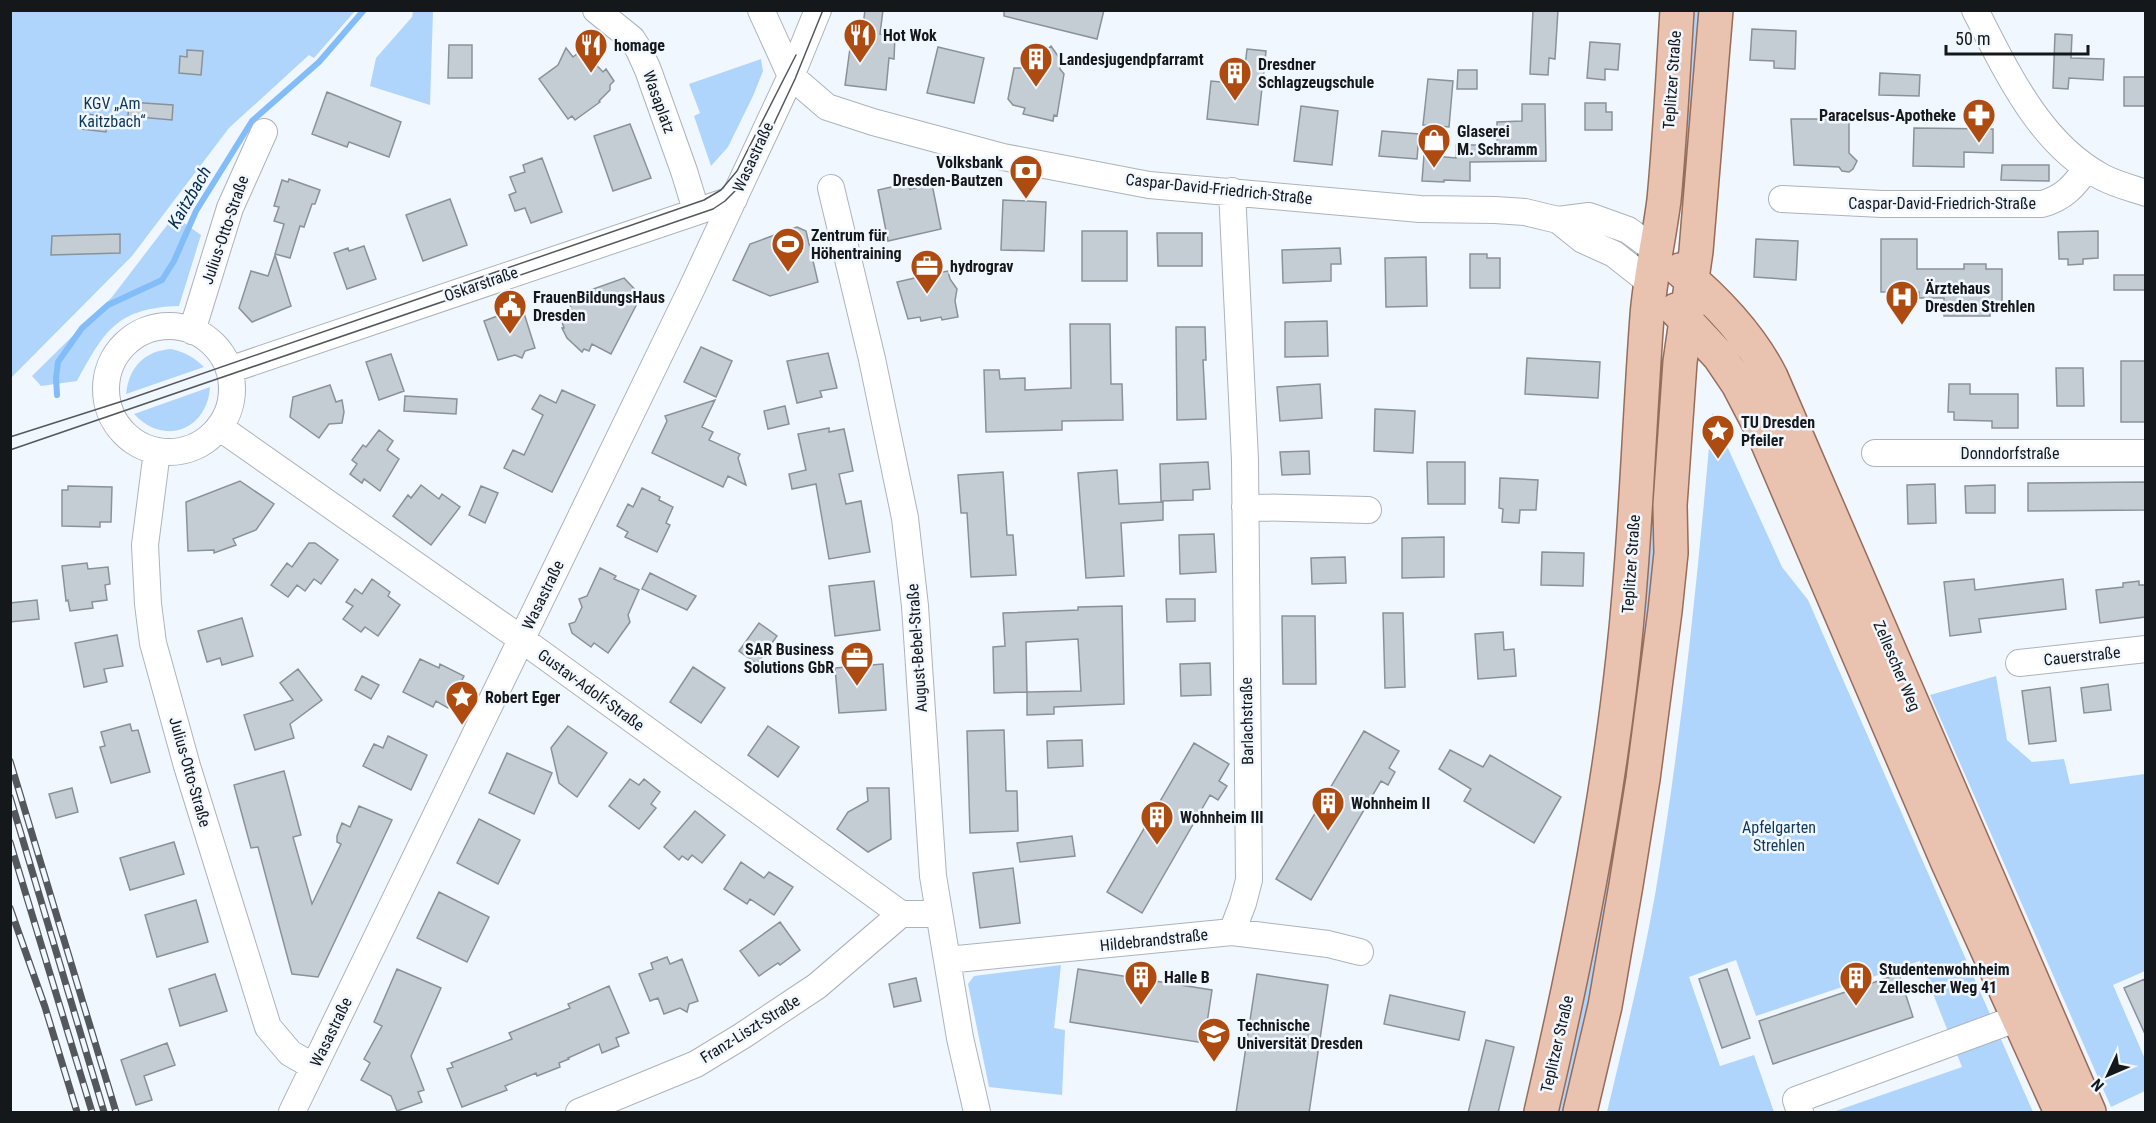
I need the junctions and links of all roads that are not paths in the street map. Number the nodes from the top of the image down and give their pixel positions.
1 (596, 10) edge
2 (761, 10) edge
3 (818, 10) edge
4 (1677, 10) edge
5 (1716, 10) edge
6 (1976, 10) edge
7 (791, 76) junction
8 (264, 132) dead end
9 (2087, 168) junction
10 (831, 188) dead end
11 (1232, 191) junction
12 (2145, 193) edge
13 (734, 199) junction
14 (1782, 199) dead end
15 (696, 210) junction
16 (1558, 220) junction
17 (1658, 252) junction
18 (1692, 281) junction
19 (1652, 284) junction
20 (1687, 322) junction
21 (192, 331) junction
22 (229, 370) junction
23 (219, 427) junction
24 (158, 451) junction
25 (1875, 453) dead end
26 (2145, 453) edge
27 (1245, 507) junction
28 (1368, 510) dead end
29 (522, 639) junction
30 (2145, 649) edge
31 (2019, 663) dead end
32 (901, 914) junction
33 (938, 914) junction
34 (1232, 932) junction
35 (1360, 952) dead end
36 (947, 960) junction
37 (2018, 1018) junction
38 (314, 1067) junction
39 (292, 1113) edge
40 (579, 1113) edge
41 (976, 1113) edge
42 (1541, 1113) edge
43 (1580, 1113) edge
44 (1800, 1113) edge
45 (2061, 1113) edge
46 (2089, 1113) edge

1 - 15 street, Wasaplatz
2 - 7 street
3 - 7 street, Wasastraße
4 - 17 main road, Teplitzer Straße
5 - 18 main road
6 - 9 street
7 - 11 street, Caspar-David-Friedrich-Straße
7 - 13 street, Wasastraße
8 - 21 street, Julius-Otto-Straße
9 - 12 street
9 - 14 street, Caspar-David-Friedrich-Straße
10 - 33 street, August-Bebel-Straße
11 - 16 street, Caspar-David-Friedrich-Straße
11 - 27 street, Barlachstraße
13 - 15 street, Oskarstraße
13 - 29 street, Wasastraße
15 - 22 street, Oskarstraße
16 - 17 street, Caspar-David-Friedrich-Straße
16 - 19 street, Caspar-David-Friedrich-Straße
17 - 18 main road, Zellescher Weg
17 - 19 main road, Teplitzer Straße
18 - 20 main road
18 - 46 main road, Zellescher Weg
19 - 20 main road, Zellescher Weg
19 - 42 main road, Teplitzer Straße
20 - 37 main road, Zellescher Weg
20 - 43 main road
21 - 22 street
21 - 24 street
22 - 23 street
23 - 24 street
23 - 29 street, Gustav-Adolf-Straße
24 - 38 street, Julius-Otto-Straße
25 - 26 street, Donndorfstraße
27 - 28 street
27 - 34 street, Barlachstraße
29 - 32 street, Gustav-Adolf-Straße
29 - 38 street, Wasastraße
30 - 31 street, Cauerstraße
32 - 33 street
32 - 40 street, Franz-Liszt-Straße
33 - 36 street, August-Bebel-Straße
34 - 35 street, Hildebrandstraße
34 - 36 street, Hildebrandstraße
36 - 41 street, August-Bebel-Straße
37 - 44 street
37 - 45 main road, Zellescher Weg
38 - 39 street, Wasastraße

